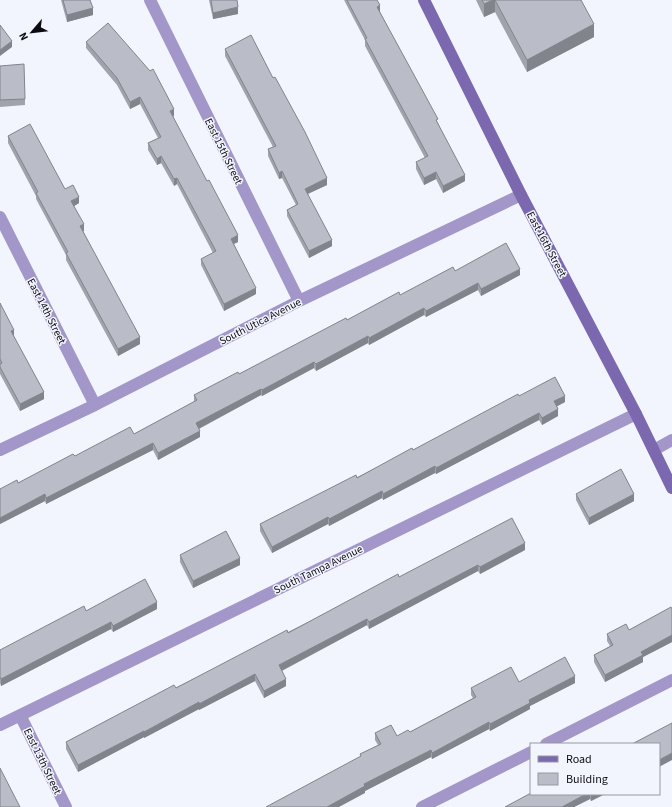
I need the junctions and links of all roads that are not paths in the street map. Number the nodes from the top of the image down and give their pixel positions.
1 (150, 0) edge
2 (424, 0) edge
3 (521, 195) junction
4 (0, 216) edge
5 (299, 301) junction
6 (95, 405) junction
7 (636, 414) junction
8 (672, 440) edge
9 (0, 450) edge
10 (654, 450) junction
11 (672, 488) edge
12 (672, 680) edge
13 (20, 715) junction
14 (0, 725) edge
15 (548, 743) edge
16 (530, 753) edge
17 (66, 807) edge
18 (422, 807) edge

1 - 5 street, East 15th Street
2 - 3 street, East 16th Street
3 - 5 street, South Utica Avenue
3 - 7 street, East 16th Street
4 - 6 street, East 14th Street
5 - 6 street, South Utica Avenue
6 - 9 street, South Utica Avenue
7 - 10 street, East 16th Street
7 - 13 street, South Tampa Avenue
8 - 10 street
10 - 11 street, East 16th Street
12 - 15 street
13 - 14 street, South Tampa Avenue
13 - 17 street, East 13th Street
16 - 18 street

